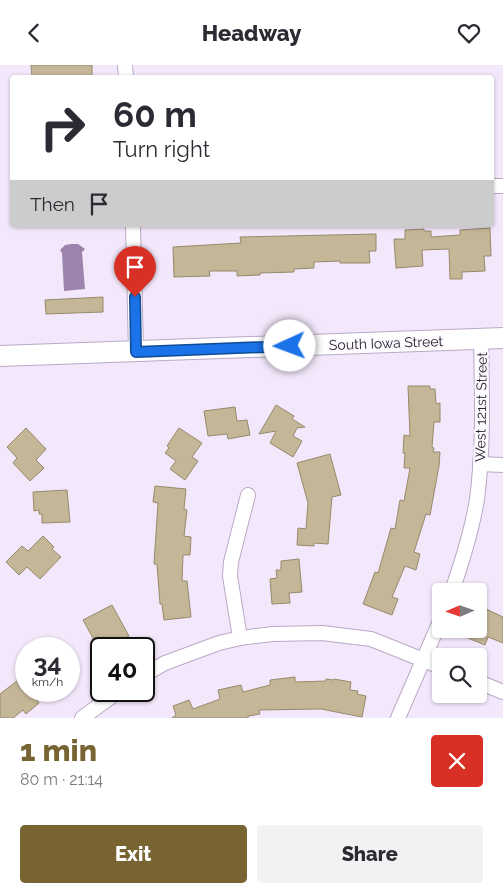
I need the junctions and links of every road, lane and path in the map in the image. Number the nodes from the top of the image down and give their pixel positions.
1 (133, 227) edge
2 (503, 338) edge
3 (481, 339) junction
4 (136, 352) junction
5 (0, 356) edge
6 (480, 464) junction
7 (503, 465) edge
8 (248, 495) dead end
9 (454, 583) edge
10 (240, 638) junction
11 (433, 638) edge
12 (424, 661) junction
13 (432, 664) edge
14 (155, 669) edge
15 (487, 685) edge
16 (503, 692) edge
17 (104, 702) edge
18 (82, 718) edge
19 (398, 718) edge

1 - 4 street
2 - 3 street, South Iowa Street
3 - 4 street, South Iowa Street
3 - 6 street, West 121st Street
4 - 5 street, South Iowa Street
6 - 7 street
6 - 9 street, West 121st Street
8 - 10 street
10 - 12 street
10 - 14 street
11 - 12 street
12 - 13 street
12 - 19 street
15 - 16 street
17 - 18 street

